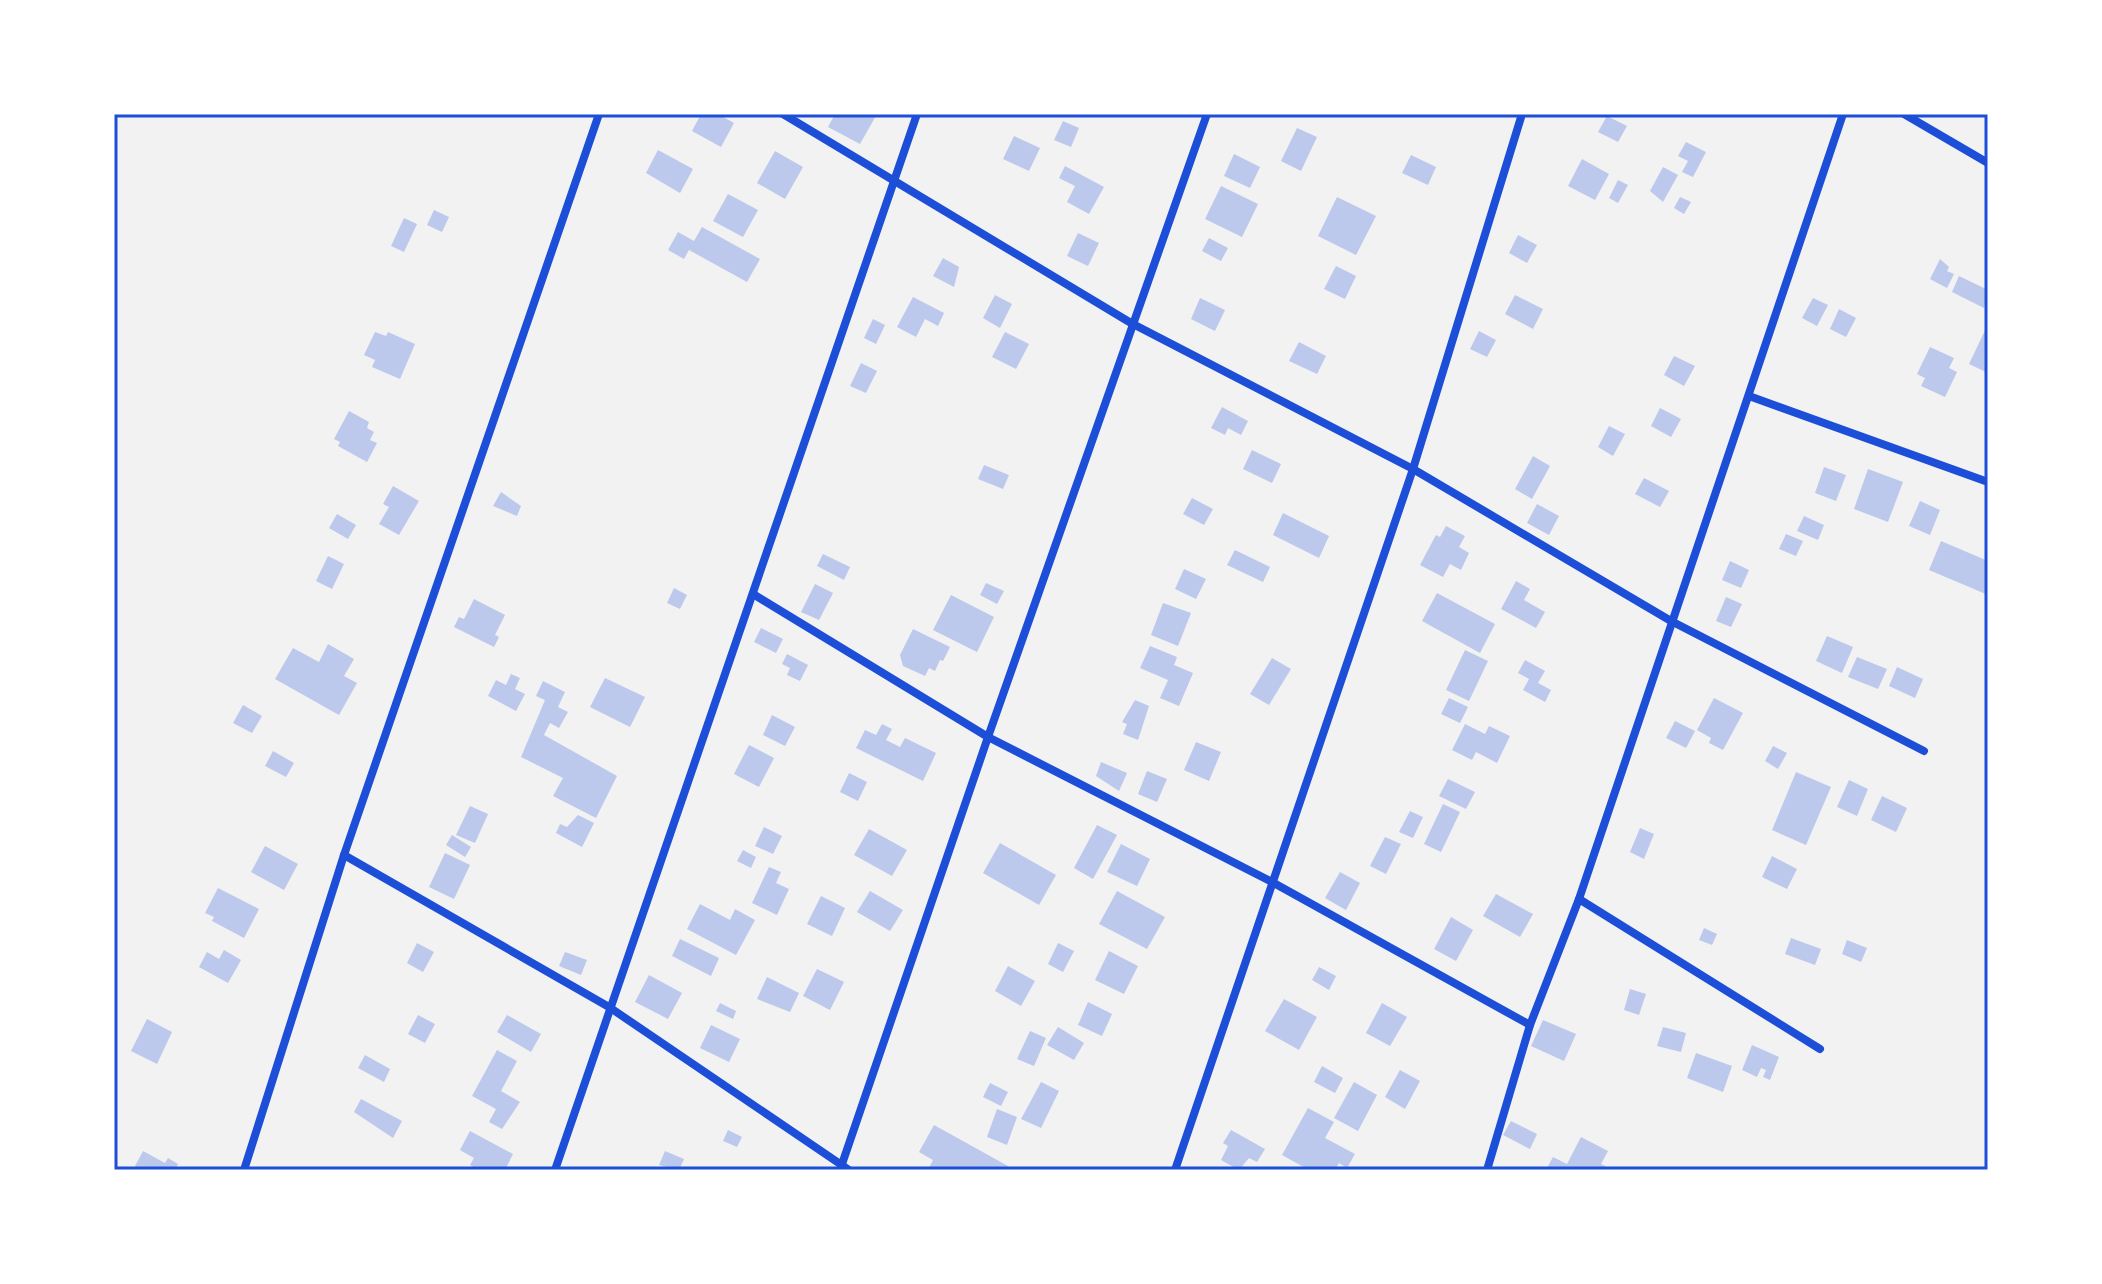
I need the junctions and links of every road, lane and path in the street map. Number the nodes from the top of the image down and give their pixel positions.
1 (599, 114) edge
2 (783, 114) edge
3 (917, 114) edge
4 (1207, 114) edge
5 (1522, 114) edge
6 (1843, 114) edge
7 (1904, 114) edge
8 (1988, 163) edge
9 (896, 180) junction
10 (1131, 323) junction
11 (1749, 396) junction
12 (1413, 469) junction
13 (1988, 482) edge
14 (753, 594) junction
15 (1671, 621) junction
16 (988, 737) junction
17 (1924, 751) dead end
18 (344, 855) junction
19 (1272, 882) junction
20 (1579, 899) junction
21 (609, 1007) junction
22 (1530, 1025) junction
23 (1820, 1049) dead end
24 (843, 1169) edge
25 (244, 1170) edge
26 (555, 1170) edge
27 (1175, 1170) edge
28 (1487, 1170) edge

1 - 18 street
2 - 9 street
3 - 9 street
4 - 10 street
5 - 12 street
6 - 11 street
7 - 8 street
9 - 10 street
9 - 14 street
10 - 12 street
10 - 16 street
11 - 13 street
11 - 15 street
12 - 15 street
12 - 19 street
14 - 16 street
14 - 21 street
15 - 17 street
15 - 20 street
16 - 19 street
16 - 24 street
18 - 21 street
18 - 25 street
19 - 22 street
19 - 27 street
20 - 22 street
20 - 23 street
21 - 24 street
21 - 26 street
22 - 28 street

